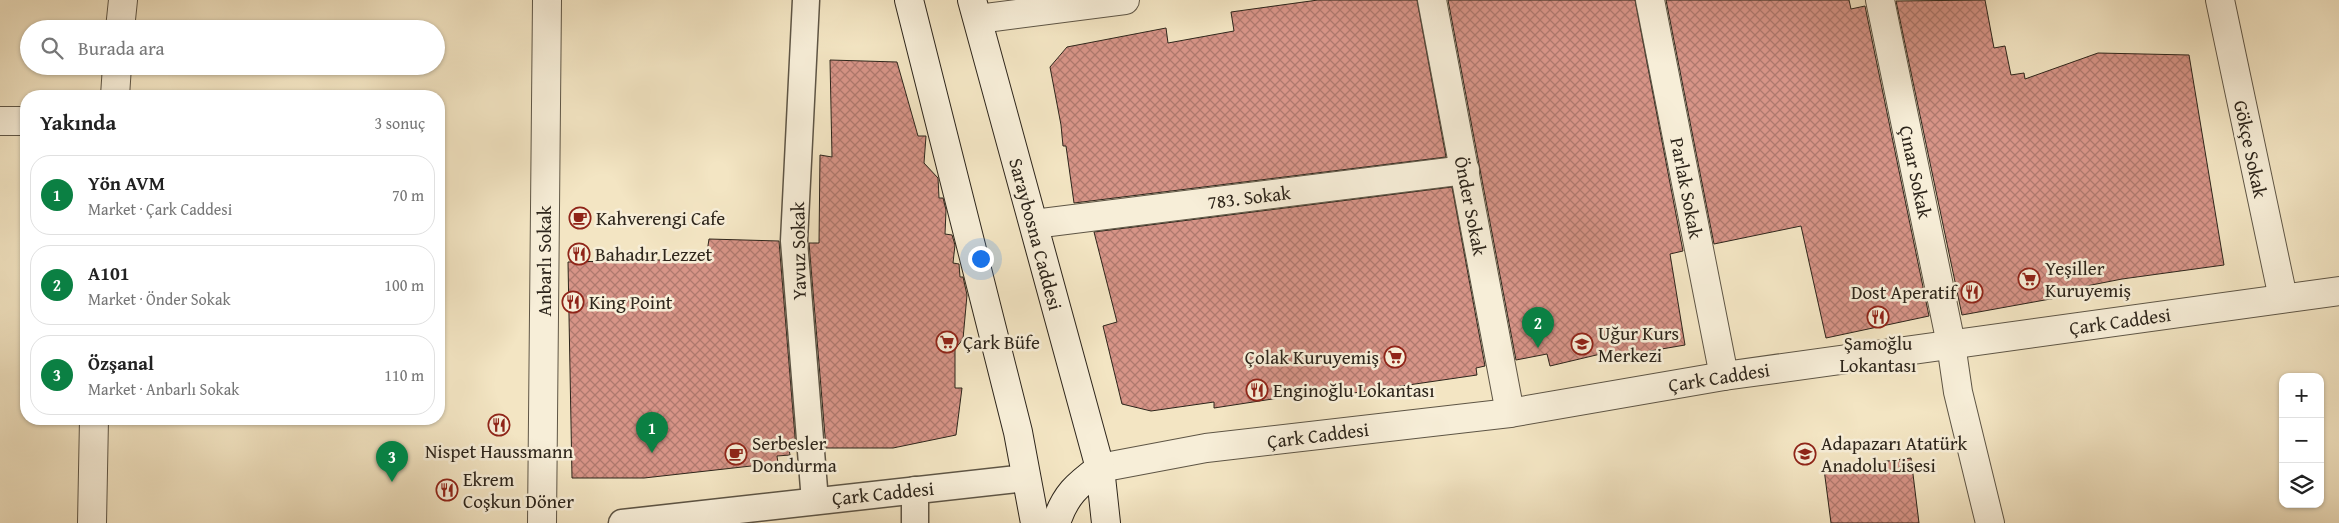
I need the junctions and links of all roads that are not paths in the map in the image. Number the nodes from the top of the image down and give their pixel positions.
1 (123, 0) edge
2 (547, 0) edge
3 (806, 0) edge
4 (910, 0) edge
5 (1125, 0) edge
6 (1432, 0) edge
7 (1650, 0) edge
8 (1880, 0) edge
9 (2220, 0) edge
10 (975, 10) edge
11 (121, 20) edge
12 (117, 75) edge
13 (116, 90) edge
14 (0, 121) edge
15 (20, 121) edge
16 (1465, 170) junction
17 (1034, 224) junction
18 (2339, 291) edge
19 (2283, 298) junction
20 (1951, 344) junction
21 (1724, 376) junction
22 (1510, 413) junction
23 (94, 425) edge
24 (1100, 468) junction
25 (1026, 478) junction
26 (915, 490) junction
27 (815, 501) junction
28 (685, 519) edge
29 (92, 523) edge
30 (542, 523) edge
31 (622, 523) edge
32 (915, 523) edge
33 (1035, 523) edge
34 (1056, 523) edge
35 (1106, 523) edge
36 (1990, 523) edge

1 - 11 street
2 - 30 street, Anbarlı Sokak
3 - 27 street, Yavuz Sokak
4 - 25 street
5 - 10 street
6 - 16 street, Önder Sokak
7 - 21 street, Parlak Sokak
8 - 20 street, Çınar Sokak
9 - 19 street, Gökçe Sokak
10 - 17 street, Saraybosna Caddesi
12 - 13 street
14 - 15 street
16 - 17 street, 783. Sokak
16 - 22 street, Önder Sokak
17 - 24 street, Saraybosna Caddesi
18 - 19 street, Çark Caddesi
19 - 20 street, Çark Caddesi
20 - 21 street, Çark Caddesi
20 - 36 street, Çınar Sokak
21 - 22 street, Çark Caddesi
22 - 24 street, Çark Caddesi
23 - 29 street
24 - 34 street
24 - 35 street, Saraybosna Caddesi
25 - 26 street, Çark Caddesi
25 - 33 street
26 - 27 street, Çark Caddesi
26 - 32 street
27 - 28 street, Çark Caddesi
28 - 31 street, Çark Caddesi

